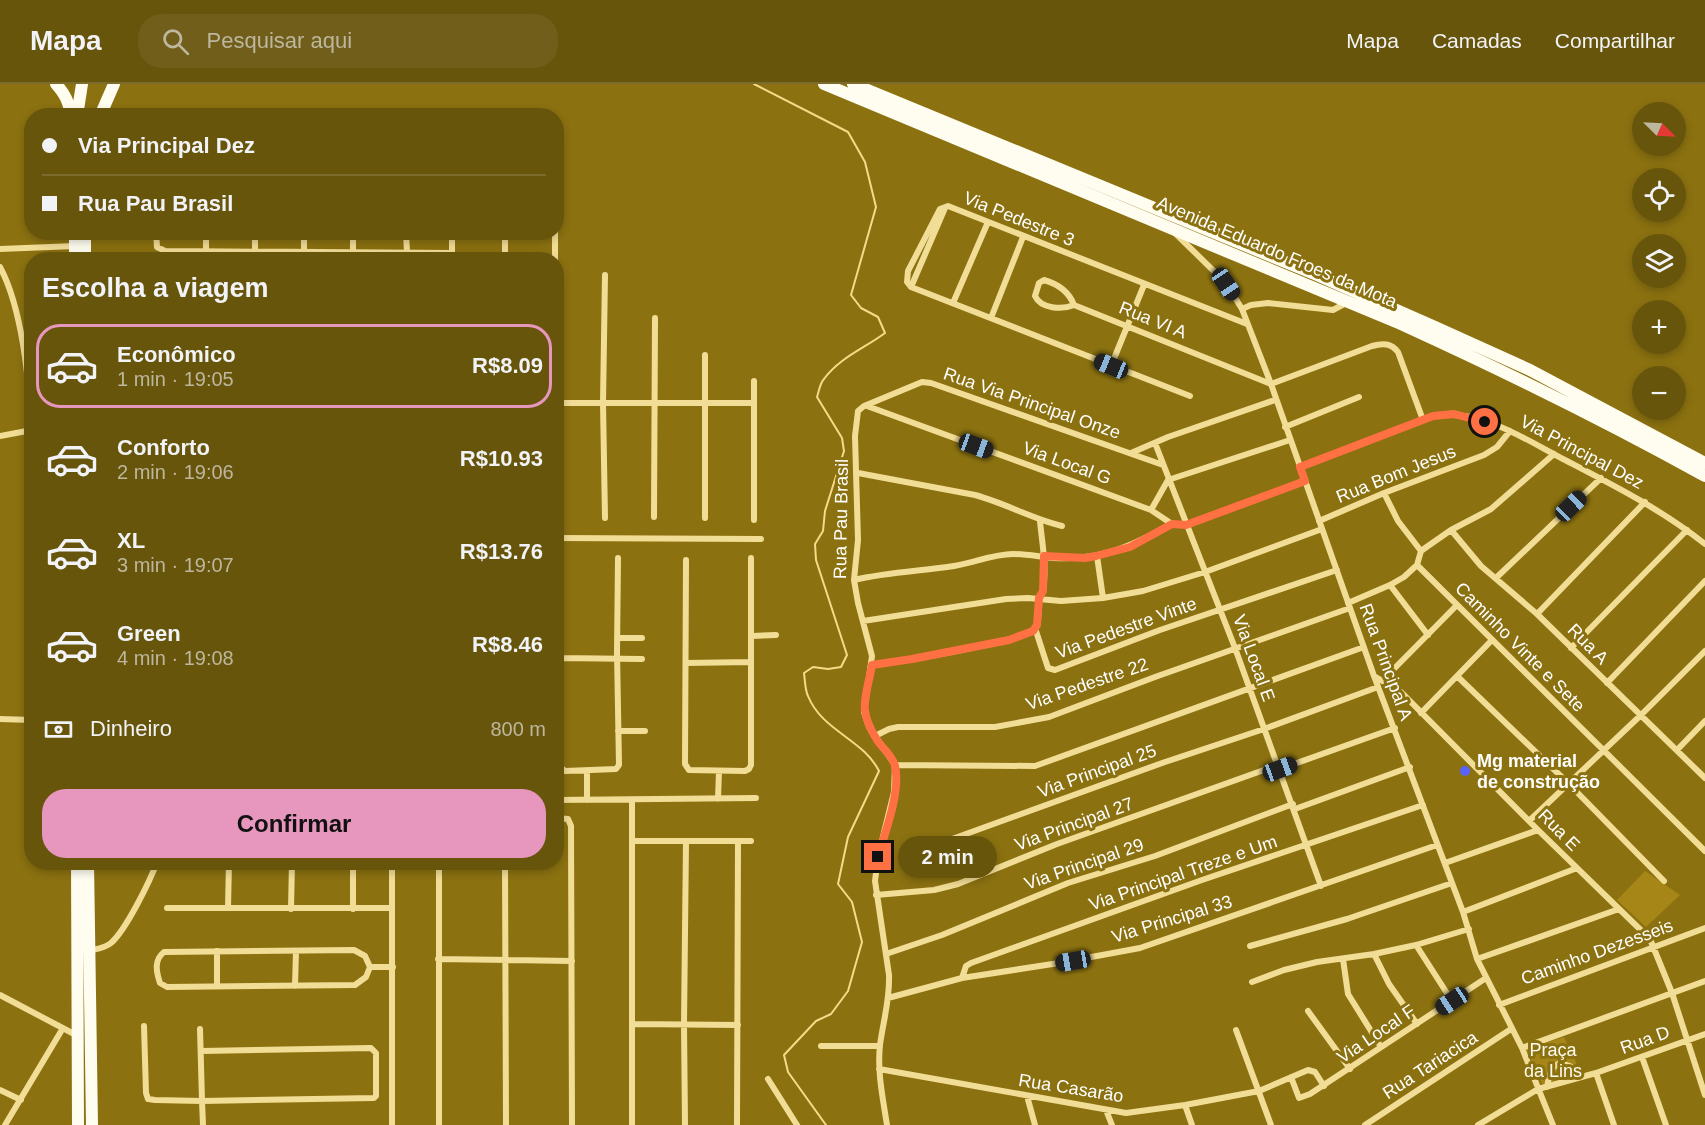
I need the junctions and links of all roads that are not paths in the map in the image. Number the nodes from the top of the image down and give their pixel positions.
1 (56, 84) edge
2 (83, 84) edge
3 (114, 84) edge
4 (824, 84) edge
5 (853, 84) edge
6 (70, 108) edge
7 (78, 108) edge
8 (84, 108) edge
9 (103, 108) edge
10 (988, 222) junction
11 (1167, 225) junction
12 (1023, 237) junction
13 (75, 240) edge
14 (156, 240) edge
15 (206, 240) edge
16 (304, 240) edge
17 (353, 240) edge
18 (75, 246) junction
19 (0, 249) edge
20 (75, 252) edge
21 (206, 252) joint
22 (304, 252) joint
23 (353, 252) joint
24 (0, 267) edge
25 (605, 275) dead end
26 (1144, 285) junction
27 (1348, 301) junction
28 (953, 303) junction
29 (1074, 305) junction
30 (1242, 309) junction
31 (655, 318) dead end
32 (991, 318) junction
33 (1247, 324) junction
34 (1128, 326) junction
35 (24, 351) edge
36 (705, 355) dead end
37 (1111, 366) junction
38 (754, 381) dead end
39 (1271, 384) junction
40 (1190, 396) dead end
41 (1359, 397) dead end
42 (1275, 400) junction
43 (705, 402) junction
44 (564, 403) edge
45 (603, 403) junction
46 (654, 403) junction
47 (754, 404) junction
48 (867, 405) junction
49 (1423, 420) junction
50 (1285, 427) junction
51 (1510, 431) junction
52 (24, 432) edge
53 (0, 436) edge
54 (1290, 440) junction
55 (1155, 443) junction
56 (1131, 453) junction
57 (1554, 454) junction
58 (1705, 463) edge
59 (1163, 465) junction
60 (1300, 467) junction
61 (858, 473) junction
62 (1705, 476) edge
63 (1601, 478) junction
64 (1168, 480) junction
65 (1305, 481) junction
66 (1384, 493) junction
67 (1645, 502) junction
68 (1151, 510) junction
69 (654, 517) dead end
70 (605, 518) dead end
71 (705, 518) dead end
72 (754, 520) dead end
73 (1040, 521) junction
74 (1319, 521) junction
75 (1172, 524) junction
76 (1186, 525) junction
77 (1062, 526) dead end
78 (1323, 530) junction
79 (1451, 530) junction
80 (1688, 531) junction
81 (564, 538) edge
82 (761, 539) dead end
83 (1705, 544) edge
84 (1422, 551) junction
85 (1044, 556) junction
86 (1096, 556) junction
87 (618, 558) dead end
88 (751, 558) dead end
89 (686, 560) dead end
90 (1417, 565) junction
91 (1337, 570) junction
92 (1205, 572) junction
93 (1497, 577) junction
94 (854, 580) junction
95 (1705, 581) edge
96 (1390, 585) junction
97 (1039, 598) junction
98 (1103, 598) junction
99 (1349, 605) junction
100 (1457, 605) junction
101 (1220, 610) junction
102 (1537, 614) junction
103 (863, 621) junction
104 (1035, 628) junction
105 (776, 635) dead end
106 (1428, 635) junction
107 (751, 636) junction
108 (617, 638) junction
109 (642, 638) dead end
110 (1491, 641) junction
111 (1364, 647) junction
112 (1235, 648) junction
113 (1571, 648) junction
114 (1705, 651) edge
115 (564, 658) edge
116 (616, 659) junction
117 (642, 659) dead end
118 (751, 662) junction
119 (686, 663) junction
120 (872, 665) junction
121 (1374, 676) junction
122 (1458, 677) junction
123 (1383, 680) junction
124 (1607, 683) junction
125 (1378, 687) junction
126 (1249, 688) junction
127 (1421, 713) junction
128 (1641, 715) junction
129 (0, 719) edge
130 (24, 720) edge
131 (1705, 721) edge
132 (1395, 728) junction
133 (1264, 729) junction
134 (618, 731) junction
135 (645, 731) dead end
136 (875, 736) junction
137 (1602, 750) junction
138 (1677, 750) junction
139 (895, 765) junction
140 (1279, 767) junction
141 (1410, 767) junction
142 (564, 770) edge
143 (586, 771) junction
144 (718, 771) junction
145 (1705, 778) edge
146 (1569, 784) junction
147 (756, 798) dead end
148 (718, 799) junction
149 (564, 800) edge
150 (587, 800) junction
151 (632, 800) junction
152 (1423, 805) junction
153 (1294, 807) junction
154 (564, 819) edge
155 (1529, 821) junction
156 (1538, 830) junction
157 (632, 841) junction
158 (686, 841) junction
159 (738, 841) junction
160 (751, 841) dead end
161 (941, 843) dead end
162 (1437, 845) junction
163 (1307, 846) junction
164 (1705, 851) edge
165 (1445, 863) junction
166 (1577, 868) junction
167 (77, 870) edge
168 (88, 870) edge
169 (154, 870) edge
170 (229, 870) edge
171 (291, 870) edge
172 (353, 870) edge
173 (392, 870) edge
174 (439, 870) edge
175 (505, 870) edge
176 (1664, 881) dead end
177 (1452, 883) junction
178 (1321, 886) junction
179 (876, 895) junction
180 (167, 908) dead end
181 (228, 908) junction
182 (392, 908) junction
183 (291, 909) junction
184 (353, 909) junction
185 (1619, 909) junction
186 (1463, 912) junction
187 (1705, 928) edge
188 (1469, 929) junction
189 (1416, 945) junction
190 (1250, 946) dead end
191 (1654, 947) junction
192 (88, 951) junction
193 (217, 951) junction
194 (296, 951) junction
195 (886, 954) junction
196 (1374, 954) junction
197 (438, 958) junction
198 (1343, 959) junction
199 (1478, 959) junction
200 (505, 960) junction
201 (572, 961) junction
202 (370, 967) junction
203 (393, 967) junction
204 (962, 978) junction
205 (1486, 978) junction
206 (1705, 981) edge
207 (1252, 982) dead end
208 (217, 986) junction
209 (295, 986) junction
210 (1672, 993) junction
211 (0, 995) edge
212 (888, 998) junction
213 (1452, 1001) junction
214 (1499, 1005) junction
215 (1308, 1011) dead end
216 (633, 1023) junction
217 (684, 1024) junction
218 (1417, 1024) junction
219 (738, 1025) junction
220 (144, 1026) dead end
221 (63, 1028) junction
222 (200, 1029) dead end
223 (1511, 1029) junction
224 (1236, 1030) dead end
225 (1705, 1034) edge
226 (77, 1036) junction
227 (1688, 1041) junction
228 (821, 1046) dead end
229 (880, 1046) junction
230 (1381, 1047) junction
231 (1522, 1048) junction
232 (201, 1051) junction
233 (1642, 1057) junction
234 (879, 1069) junction
235 (1350, 1069) junction
236 (1596, 1074) junction
237 (1291, 1077) junction
238 (1578, 1078) junction
239 (768, 1079) dead end
240 (1323, 1086) junction
241 (1546, 1087) junction
242 (1538, 1089) junction
243 (0, 1090) edge
244 (1259, 1091) junction
245 (1705, 1095) edge
246 (1028, 1096) junction
247 (21, 1100) junction
248 (202, 1101) junction
249 (1185, 1105) junction
250 (1106, 1110) junction
251 (5, 1125) edge
252 (78, 1125) edge
253 (92, 1125) edge
254 (203, 1125) edge
255 (392, 1125) edge
256 (439, 1125) edge
257 (506, 1125) edge
258 (572, 1125) edge
259 (632, 1125) edge
260 (685, 1125) edge
261 (737, 1125) edge
262 (797, 1125) edge
263 (887, 1125) edge
264 (1035, 1125) edge
265 (1112, 1125) edge
266 (1192, 1125) edge
267 (1271, 1125) edge
268 (1365, 1125) edge
269 (1478, 1125) edge
270 (1553, 1125) edge
271 (1614, 1125) edge
272 (1666, 1125) edge

1 - 6 highway
2 - 7 highway
2 - 8 highway
3 - 9 highway
4 - 11 highway, Avenida Eduardo Froes da Mota
5 - 58 highway, Avenida Eduardo Froes da Mota
10 - 12 street, Via Pedestre 3
10 - 28 street
10 - 28 street, Via Pedestre 3
11 - 27 highway, Avenida Eduardo Froes da Mota
11 - 30 street, Rua Principal A
12 - 26 street, Via Pedestre 3
12 - 32 street
13 - 18 highway
14 - 21 street
15 - 21 street
16 - 22 street
17 - 23 street
18 - 19 street
18 - 20 highway
22 - 23 street
24 - 35 street
25 - 45 street
26 - 33 street, Via Pedestre 3
26 - 34 street
27 - 30 street
27 - 62 highway, Avenida Eduardo Froes da Mota
28 - 32 street, Via Pedestre 3
29 - 29 street, Rua VI A
29 - 34 street, Rua VI A
30 - 33 street, Rua Principal A
31 - 46 street
32 - 37 street, Via Pedestre 3
33 - 39 street, Rua Principal A
34 - 37 street
34 - 39 street, Rua VI A
36 - 43 street
37 - 40 street, Via Pedestre 3
38 - 47 street
39 - 42 street, Rua Principal A
39 - 49 street
41 - 50 street
42 - 50 street, Rua Principal A
42 - 55 street, Rua Via Principal Onze
43 - 46 street
43 - 47 street
43 - 71 street
44 - 45 street
45 - 46 street
45 - 70 street
46 - 69 street
47 - 72 street
48 - 56 street, Rua Via Principal Onze
48 - 61 street, Rua Pau Brasil
48 - 68 street, Via Local G
49 - 51 street, Via Principal Dez
49 - 60 street, Via Principal Dez
50 - 54 street, Rua Principal A
51 - 57 street, Via Principal Dez
51 - 66 street, Rua Bom Jesus
52 - 53 street
54 - 60 street, Rua Principal A
54 - 64 street
55 - 56 street, Rua Via Principal Onze
55 - 59 street, Via Local E
56 - 59 street, Rua Via Principal Onze
57 - 63 street, Via Principal Dez
57 - 79 street
59 - 64 street, Via Local E
60 - 65 street, Rua Principal A
61 - 73 street
61 - 94 street, Rua Pau Brasil
63 - 67 street, Via Principal Dez
63 - 93 street
64 - 68 street
64 - 76 street, Via Local E
65 - 74 street, Rua Principal A
65 - 76 street
66 - 74 street, Rua Bom Jesus
66 - 84 street
67 - 80 street, Via Principal Dez
67 - 102 street
68 - 75 street, Via Local G
73 - 77 street
73 - 85 street
74 - 78 street, Rua Principal A
75 - 76 street, Via Local G
75 - 86 street
76 - 92 street, Via Local E
78 - 91 street, Rua Principal A
78 - 92 street
79 - 84 street
79 - 93 street, Rua A
80 - 83 street, Via Principal Dez
80 - 113 street
81 - 82 street
84 - 90 street
85 - 86 street
85 - 94 street
85 - 97 street
86 - 98 street
87 - 108 street
88 - 107 street
89 - 119 street
90 - 96 street, Via Pedestre 22
90 - 100 street, Caminho Vinte e Sete
91 - 99 street, Rua Principal A
91 - 101 street
92 - 98 street
92 - 101 street, Via Local E
93 - 102 street, Rua A
94 - 103 street, Rua Pau Brasil
95 - 124 street
96 - 99 street, Via Pedestre 22
96 - 106 street
97 - 98 street
97 - 103 street
97 - 104 street
99 - 111 street, Rua Principal A
99 - 112 street, Via Pedestre 22
100 - 106 street
100 - 110 street, Caminho Vinte e Sete
101 - 104 street, Via Pedestre Vinte
101 - 112 street, Via Local E
102 - 113 street, Rua A
103 - 120 street, Rua Pau Brasil
104 - 120 street
105 - 107 street
106 - 123 street
107 - 118 street
108 - 109 street
108 - 116 street
110 - 122 street
110 - 137 street, Caminho Vinte e Sete
111 - 121 street, Rua Principal A
111 - 126 street
112 - 126 street, Via Local E
112 - 136 street, Via Pedestre 22
113 - 124 street, Rua A
114 - 128 street
115 - 116 street
116 - 117 street
116 - 134 street
118 - 119 street
118 - 144 street
119 - 144 street
120 - 136 street, Rua Pau Brasil
121 - 123 street, Rua E
121 - 125 street, Rua Principal A
122 - 127 street
122 - 146 street
123 - 127 street, Rua E
124 - 128 street, Rua A
125 - 132 street, Rua Principal A
125 - 133 street, Via Principal 25
126 - 133 street, Via Local E
126 - 139 street
127 - 155 street, Rua E
128 - 137 street
128 - 138 street, Rua A
129 - 130 street
131 - 138 street
132 - 140 street, Via Principal 27
132 - 141 street, Rua Principal A
133 - 140 street, Via Local E
133 - 161 street, Via Principal 25
134 - 135 street
134 - 143 street
136 - 139 street, Rua Pau Brasil
137 - 146 street
137 - 164 street, Caminho Vinte e Sete
138 - 145 street, Rua A
139 - 179 street
140 - 153 street, Via Local E
140 - 179 street, Via Principal 27
141 - 152 street, Rua Principal A
141 - 153 street, Via Principal 29
142 - 143 street
143 - 150 street
144 - 148 street
146 - 155 street
146 - 176 street
147 - 148 street
148 - 151 street
149 - 150 street
150 - 151 street
151 - 157 street
152 - 162 street, Rua Principal A
152 - 163 street, Via Principal Treze e Um
153 - 163 street, Via Local E
153 - 195 street, Via Principal 29
154 - 201 street
155 - 156 street, Rua E
156 - 165 street
156 - 166 street, Rua E
157 - 158 street
157 - 216 street
158 - 159 street
158 - 217 street
159 - 160 street
159 - 219 street
162 - 165 street, Rua Principal A
162 - 178 street, Via Principal 33
163 - 178 street, Via Local E
163 - 204 street, Via Principal Treze e Um
165 - 177 street, Rua Principal A
166 - 185 street, Rua E
166 - 186 street
167 - 226 highway
168 - 192 highway
169 - 192 street
170 - 181 street
171 - 183 street
172 - 184 street
173 - 182 street
174 - 197 street
175 - 200 street
177 - 186 street, Rua Principal A
177 - 190 street
178 - 204 street, Via Principal 33
179 - 195 street
180 - 181 street
181 - 183 street
182 - 184 street
182 - 203 street
183 - 184 street
185 - 191 street, Rua E
185 - 199 street
186 - 188 street, Rua Principal A
187 - 191 street, Caminho Dezesseis
188 - 189 street
188 - 199 street, Rua Principal A
189 - 196 street
189 - 213 street
191 - 210 street, Rua E
191 - 214 street, Caminho Dezesseis
192 - 253 highway
193 - 194 street
193 - 208 street
193 - 208 street
194 - 202 street
194 - 209 street
195 - 212 street
196 - 198 street
196 - 218 street
197 - 200 street
197 - 256 street
198 - 207 street
198 - 230 street
199 - 205 street, Rua Principal A
200 - 201 street
200 - 257 street
201 - 258 street
202 - 203 street
202 - 209 street
203 - 255 street
204 - 212 street, Via Principal 33
205 - 213 street, Via Local F
205 - 214 street, Rua Principal A
206 - 210 street
208 - 209 street
210 - 227 street, Rua E
210 - 231 street
211 - 221 street
212 - 229 street
213 - 218 street, Via Local F
214 - 223 street, Rua Principal A
215 - 235 street
216 - 217 street
216 - 259 street
217 - 219 street
217 - 260 street
218 - 230 street, Via Local F
219 - 261 street
220 - 248 street
221 - 226 street
221 - 247 street
222 - 232 street
223 - 231 street, Rua Principal A
223 - 268 street, Rua Tariacica
224 - 244 street
225 - 227 street, Rua D
226 - 252 highway
227 - 233 street, Rua D
227 - 245 street, Rua E
228 - 229 street
229 - 234 street
230 - 235 street, Via Local F
231 - 242 street, Rua Principal A
232 - 248 street
232 - 248 street
233 - 236 street, Rua D
233 - 272 street
234 - 246 street, Rua Casarão
234 - 263 street
235 - 240 street, Via Local F
236 - 238 street, Rua D
236 - 271 street
237 - 240 street
237 - 240 street, Via Local F
237 - 244 street, Rua Casarão
238 - 241 street, Rua D
238 - 241 street
239 - 262 street
241 - 242 street, Rua D
242 - 269 street, Rua D
242 - 270 street, Rua Principal A
243 - 247 street
244 - 249 street, Rua Casarão
244 - 267 street
246 - 250 street, Rua Casarão
246 - 264 street
247 - 251 street
248 - 254 street
249 - 250 street, Rua Casarão
249 - 266 street
250 - 265 street

